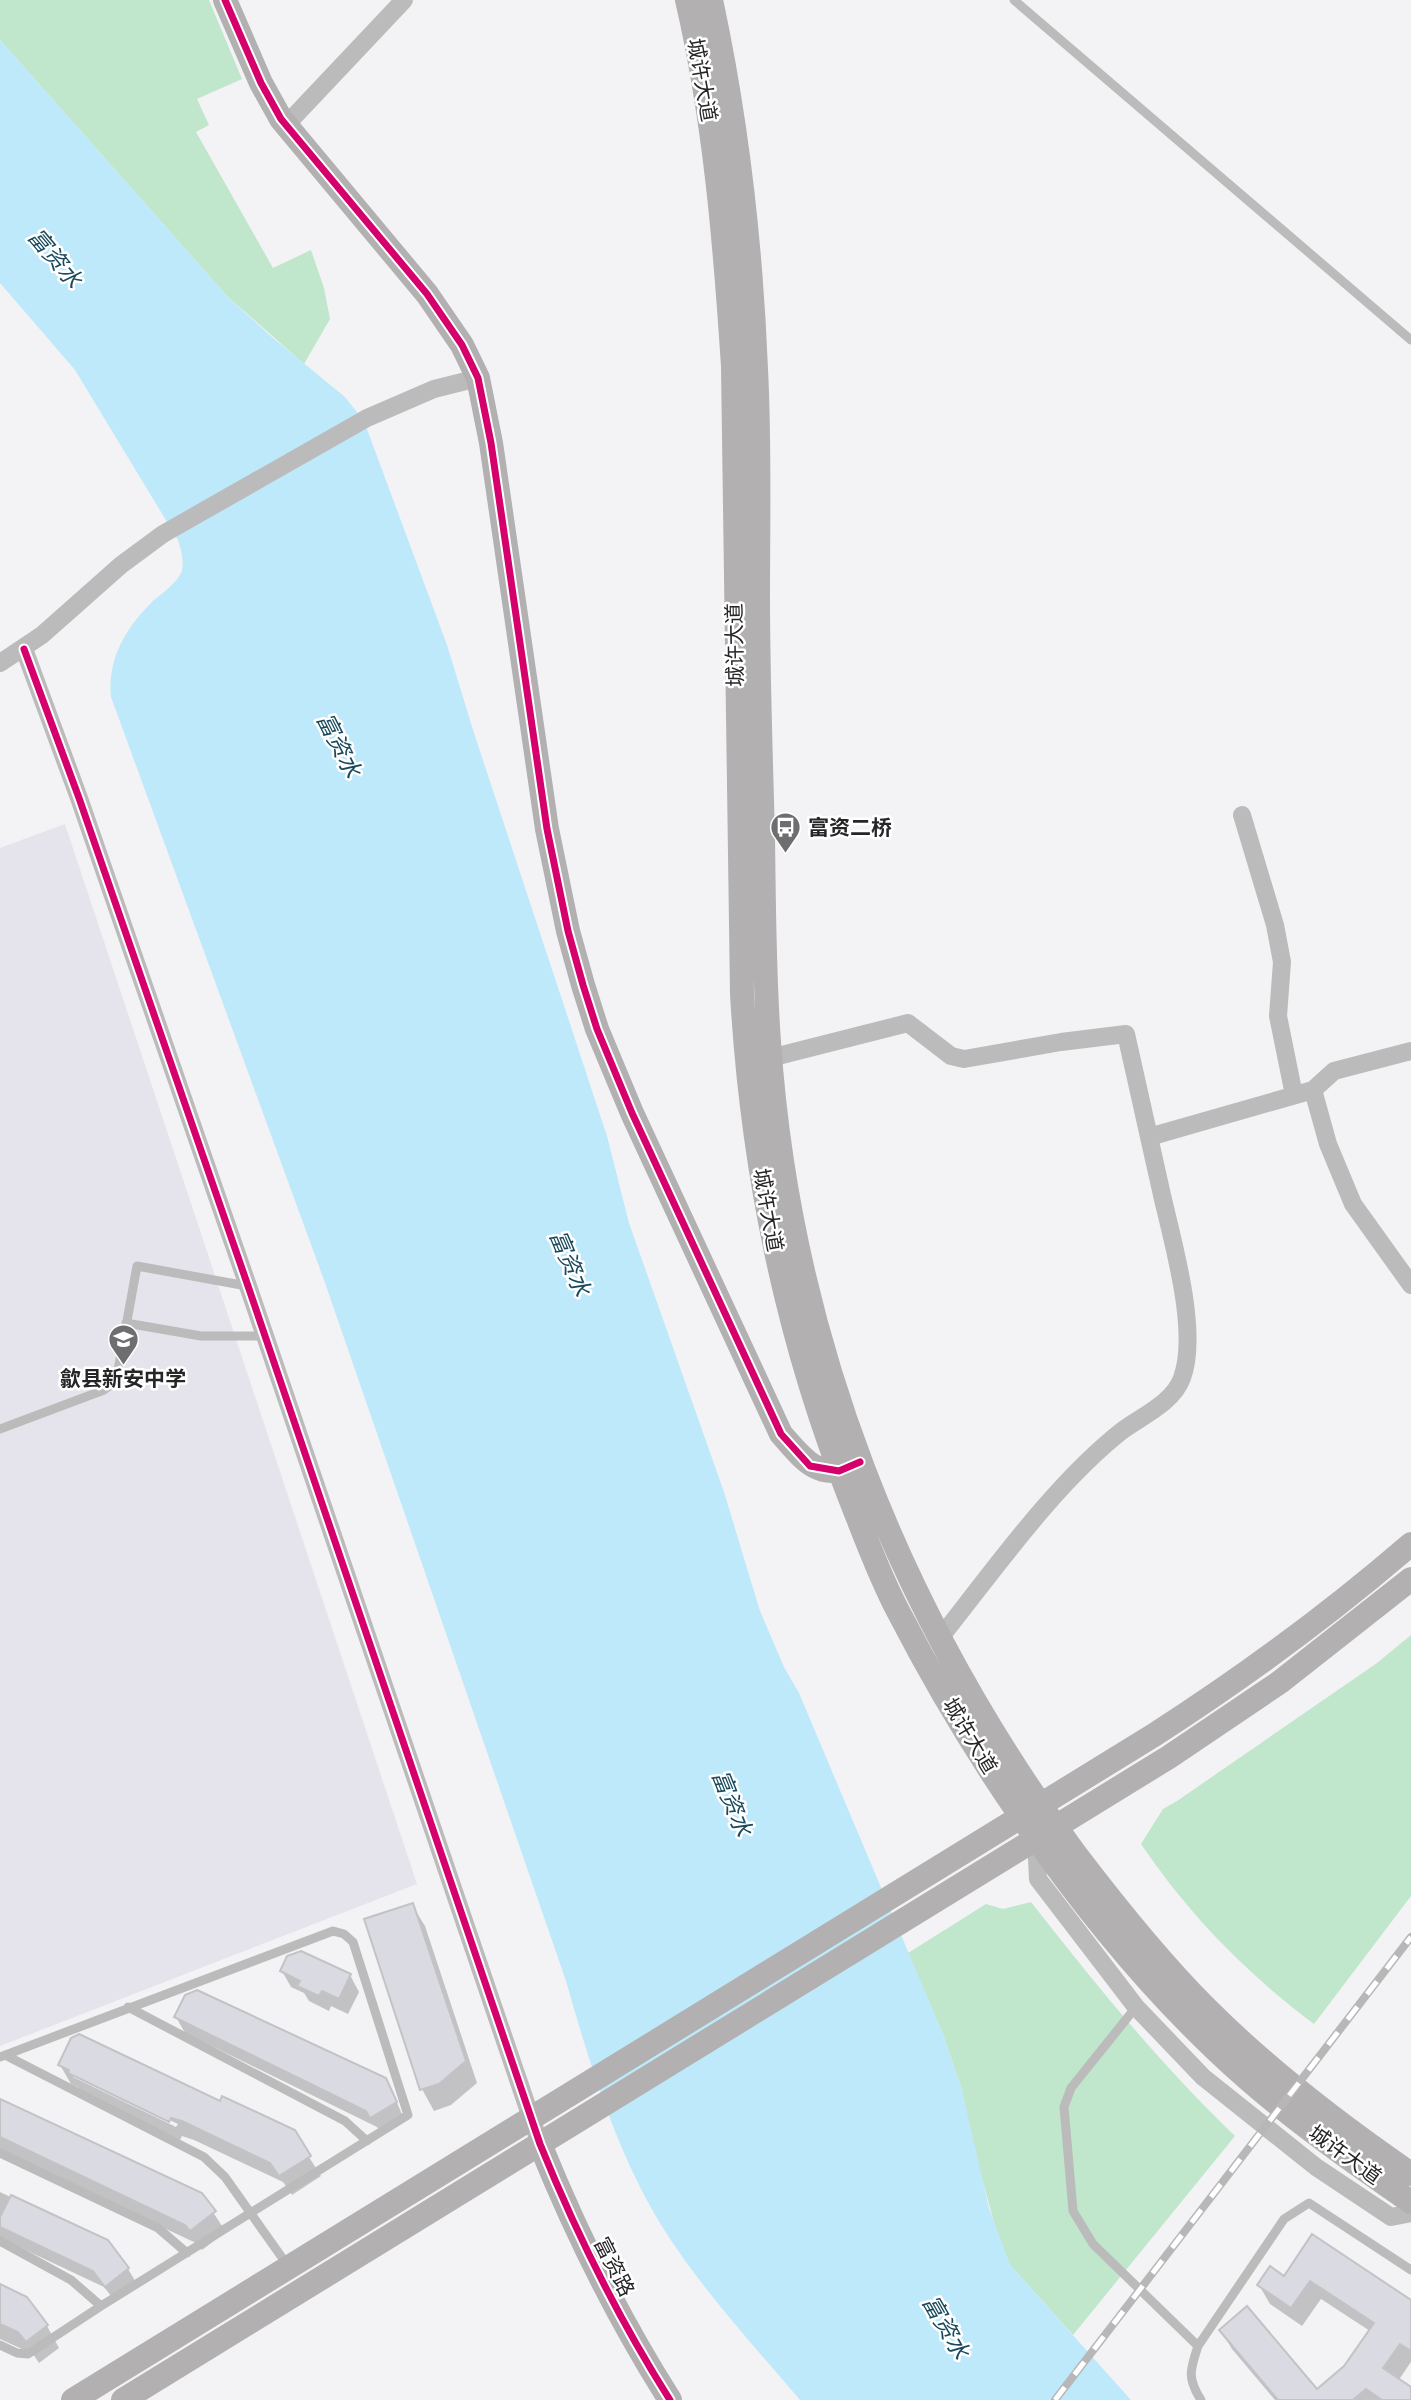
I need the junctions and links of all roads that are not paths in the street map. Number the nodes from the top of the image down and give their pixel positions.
1 (225, 0) edge
2 (404, 0) edge
3 (687, 0) edge
4 (711, 0) edge
5 (1014, 0) edge
6 (286, 125) junction
7 (1411, 340) edge
8 (478, 378) junction
9 (24, 649) junction
10 (0, 663) edge
11 (1242, 815) dead end
12 (1411, 1051) edge
13 (770, 1058) junction
14 (1313, 1090) junction
15 (1294, 1095) junction
16 (1149, 1137) junction
17 (1411, 1285) edge
18 (248, 1286) junction
19 (126, 1323) junction
20 (265, 1336) junction
21 (0, 1429) edge
22 (850, 1467) junction
23 (1411, 1544) edge
24 (1411, 1579) edge
25 (940, 1638) junction
26 (1031, 1811) junction
27 (1046, 1833) junction
28 (128, 2007) junction
29 (1136, 2007) junction
30 (3, 2056) edge
31 (531, 2118) junction
32 (367, 2141) junction
33 (540, 2144) junction
34 (0, 2153) edge
35 (1411, 2174) edge
36 (1411, 2202) edge
37 (251, 2213) junction
38 (1411, 2213) edge
39 (0, 2241) edge
40 (187, 2253) junction
41 (288, 2267) junction
42 (1411, 2270) edge
43 (101, 2306) junction
44 (0, 2344) edge
45 (1198, 2346) junction
46 (73, 2400) edge
47 (123, 2400) edge
48 (670, 2400) edge
49 (1201, 2400) edge

1 - 6 main road
2 - 6 street
3 - 22 main road, 城许大道
4 - 13 main road, 城许大道
5 - 7 lane
6 - 8 main road
8 - 9 street
8 - 22 main road
9 - 10 street
9 - 18 street
11 - 15 street
12 - 14 street
13 - 16 street
13 - 22 main road, 城许大道
14 - 15 street
14 - 17 street
15 - 16 street
16 - 25 street
18 - 19 lane
18 - 20 street
19 - 20 lane
19 - 21 lane
20 - 31 street
22 - 25 main road, 城许大道
22 - 26 main road, 城许大道
23 - 26 main road
24 - 27 main road
25 - 26 main road, 城许大道
26 - 27 main road, 城许大道
26 - 31 main road
27 - 29 street
27 - 33 main road
27 - 35 main road, 城许大道
27 - 36 main road, 城许大道
28 - 30 lane
28 - 32 lane
28 - 32 lane
29 - 38 street
29 - 45 lane
30 - 37 lane
31 - 33 street
31 - 41 main road
32 - 37 lane
33 - 47 main road
33 - 48 main road, 富资路
34 - 40 lane
37 - 40 lane
37 - 41 lane
39 - 43 lane
40 - 43 lane
41 - 46 main road
42 - 45 lane
43 - 44 lane
45 - 49 lane

